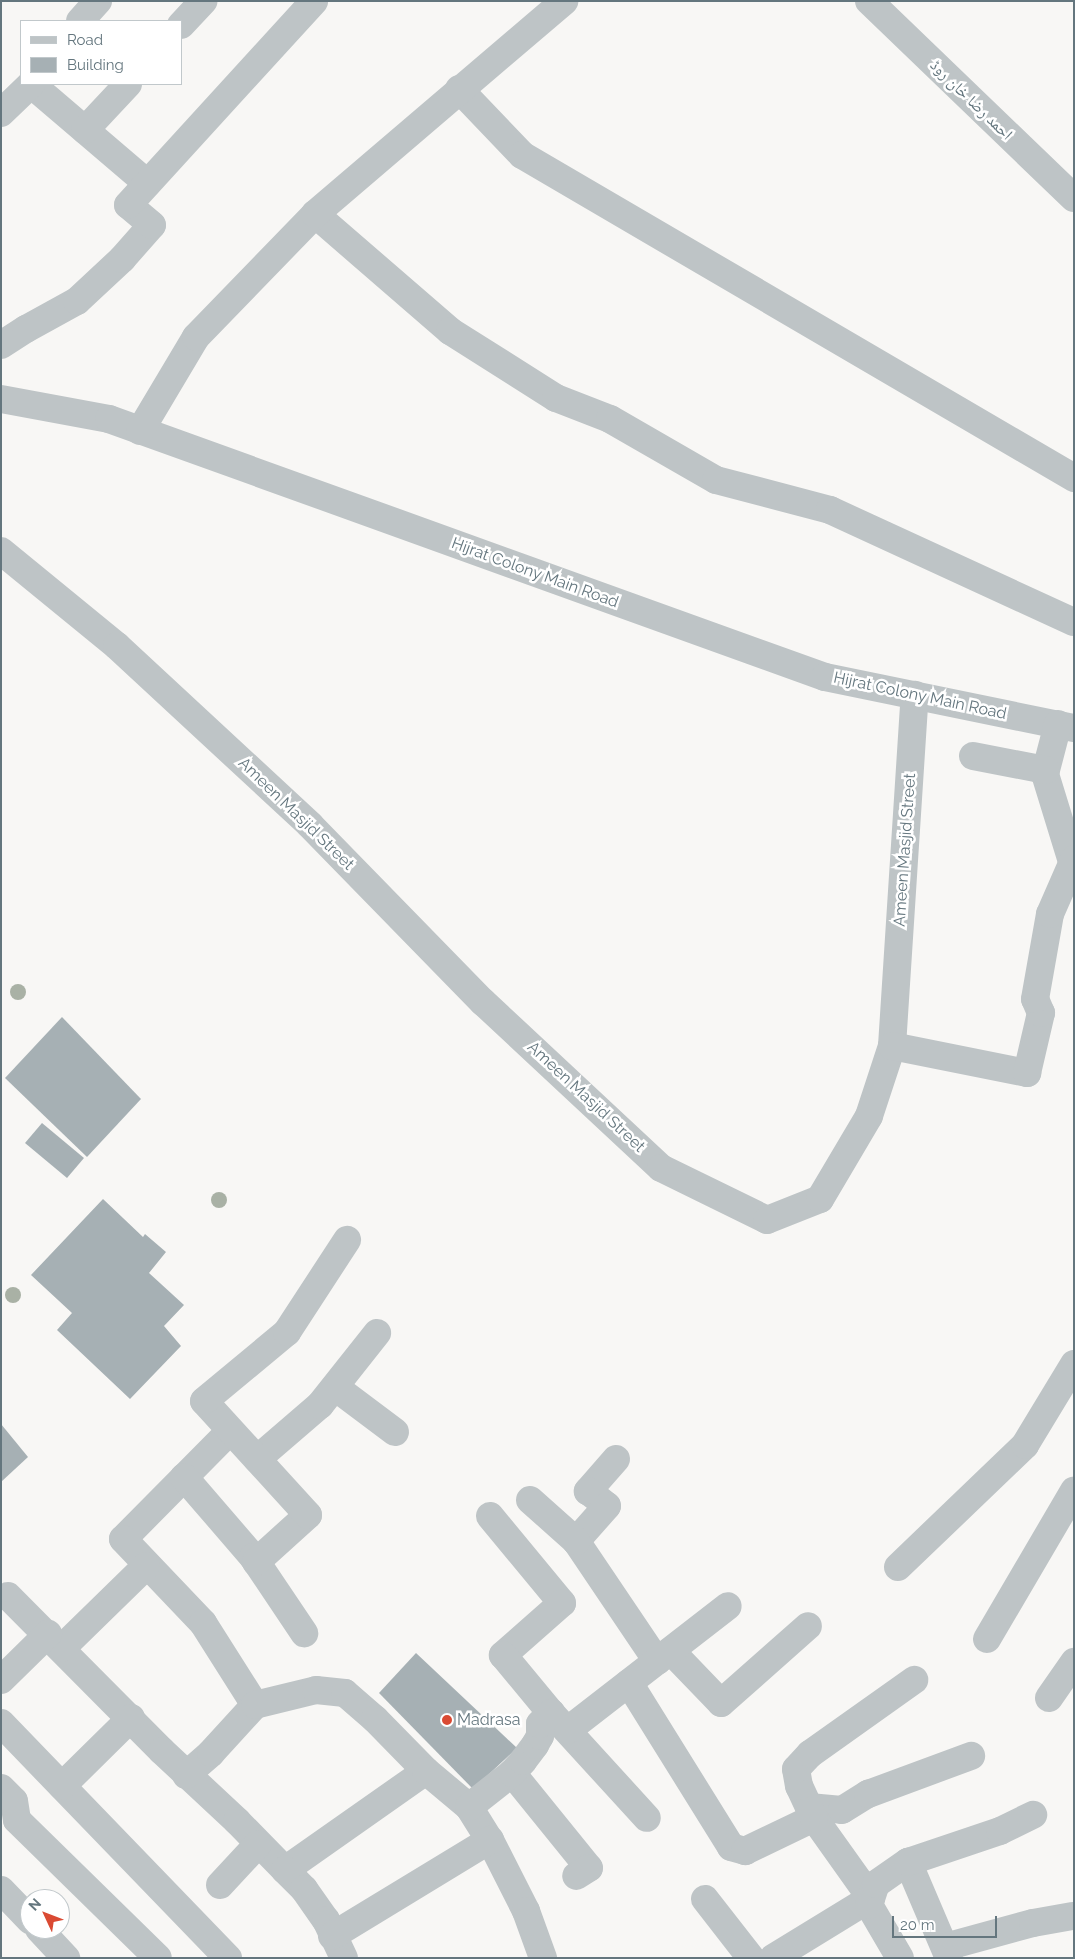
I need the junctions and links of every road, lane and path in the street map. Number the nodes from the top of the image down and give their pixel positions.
1 (98, 1) edge
2 (203, 1) edge
3 (314, 1) edge
4 (564, 1) edge
5 (869, 1) edge
6 (81, 20) edge
7 (182, 24) edge
8 (30, 85) edge
9 (32, 85) edge
10 (127, 85) edge
11 (459, 89) junction
12 (1, 113) edge
13 (85, 130) junction
14 (147, 183) junction
15 (1074, 198) edge
16 (315, 214) junction
17 (1, 345) edge
18 (1, 399) edge
19 (140, 431) junction
20 (1074, 478) edge
21 (1, 551) edge
22 (1074, 622) edge
23 (915, 695) junction
24 (1066, 726) edge
25 (972, 756) dead end
26 (1046, 770) junction
27 (1073, 860) edge
28 (892, 1046) junction
29 (347, 1240) dead end
30 (377, 1333) dead end
31 (1074, 1364) edge
32 (334, 1387) junction
33 (230, 1431) junction
34 (396, 1432) dead end
35 (257, 1460) junction
36 (616, 1460) dead end
37 (184, 1477) junction
38 (1074, 1491) edge
39 (530, 1500) dead end
40 (490, 1516) dead end
41 (576, 1541) junction
42 (256, 1562) junction
43 (146, 1566) junction
44 (898, 1567) dead end
45 (8, 1596) dead end
46 (728, 1606) dead end
47 (808, 1626) dead end
48 (304, 1633) dead end
49 (987, 1639) dead end
50 (55, 1641) junction
51 (664, 1656) junction
52 (1074, 1662) edge
53 (1, 1680) edge
54 (914, 1680) dead end
55 (629, 1683) junction
56 (1049, 1698) dead end
57 (255, 1704) junction
58 (131, 1718) junction
59 (559, 1721) junction
60 (1, 1723) edge
61 (970, 1756) dead end
62 (426, 1771) junction
63 (512, 1773) junction
64 (186, 1774) junction
65 (62, 1786) junction
66 (1, 1788) edge
67 (469, 1806) junction
68 (812, 1813) junction
69 (1033, 1814) dead end
70 (647, 1818) dead end
71 (490, 1840) junction
72 (258, 1844) junction
73 (908, 1862) junction
74 (285, 1870) junction
75 (576, 1876) dead end
76 (220, 1885) dead end
77 (871, 1898) junction
78 (4, 1899) edge
79 (705, 1899) dead end
80 (20, 1912) edge
81 (1072, 1916) dead end
82 (48, 1939) edge
83 (338, 1947) edge
84 (947, 1952) edge
85 (66, 1958) edge
86 (158, 1958) edge
87 (228, 1958) edge
88 (543, 1958) edge
89 (751, 1958) edge
90 (773, 1958) edge
91 (900, 1958) edge

1 - 6 street
2 - 7 street
3 - 14 street
4 - 11 street
5 - 15 street, احمد رضا خان روڈ
8 - 12 street
9 - 13 street
10 - 13 street
11 - 16 street
11 - 20 street
13 - 14 street
14 - 17 street
16 - 19 street
16 - 22 street
18 - 19 street, Hijrat Colony Main Road
19 - 23 street, Hijrat Colony Main Road
21 - 28 street, Ameen Masjid Street
23 - 24 street, Hijrat Colony Main Road
23 - 28 street, Ameen Masjid Street
24 - 26 street
25 - 26 street
26 - 27 street
27 - 28 street
29 - 33 street
30 - 32 street
31 - 44 street
32 - 34 street
32 - 35 street
33 - 35 street
33 - 37 street
35 - 42 street
36 - 41 street
37 - 42 street
37 - 43 street
38 - 49 street
39 - 41 street
40 - 59 street
41 - 51 street
42 - 48 street
43 - 50 street
43 - 57 street
45 - 50 street
46 - 51 street
47 - 51 street
50 - 53 street
50 - 58 street
51 - 55 street
52 - 56 street
54 - 68 street
55 - 59 street
55 - 68 street
57 - 62 street
57 - 64 street
58 - 64 street
58 - 65 street
59 - 63 street
59 - 70 street
60 - 65 street
61 - 68 street
62 - 67 street
62 - 74 street
63 - 67 street
63 - 75 street
64 - 72 street
65 - 87 street
66 - 86 street
67 - 71 street
68 - 77 street
69 - 73 street
71 - 83 street
71 - 88 street
72 - 74 street
72 - 76 street
73 - 77 street
73 - 84 street
74 - 83 street
77 - 90 street
77 - 91 street
78 - 80 street
79 - 89 street
81 - 84 street
82 - 85 street

